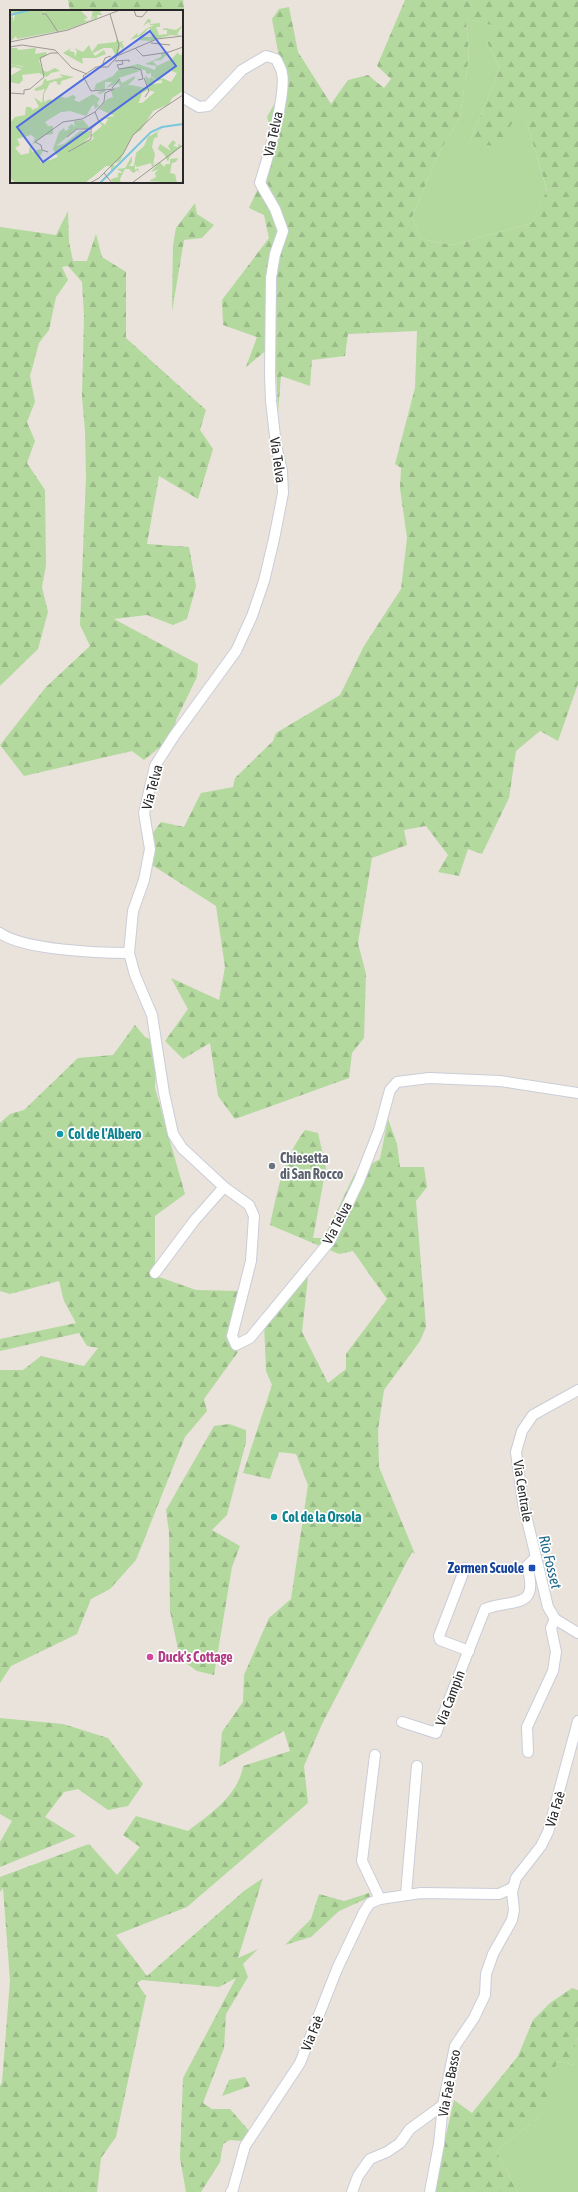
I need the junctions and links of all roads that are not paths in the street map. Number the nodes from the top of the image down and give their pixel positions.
1 (183, 98) edge
2 (0, 933) edge
3 (129, 953) junction
4 (578, 1093) edge
5 (224, 1187) junction
6 (155, 1273) dead end
7 (578, 1390) edge
8 (535, 1558) junction
9 (465, 1568) dead end
10 (559, 1621) junction
11 (578, 1633) edge
12 (578, 1643) edge
13 (469, 1651) junction
14 (578, 1721) edge
15 (402, 1722) dead end
16 (528, 1752) dead end
17 (375, 1755) dead end
18 (417, 1766) dead end
19 (512, 1890) junction
20 (406, 1894) junction
21 (380, 1899) junction
22 (443, 2105) junction
23 (231, 2192) edge
24 (352, 2192) edge
25 (430, 2192) edge

1 - 3 street, Via Telva
2 - 3 street
3 - 5 street, Via Telva
4 - 5 street, Via Telva
5 - 6 street
7 - 8 street, Via Centrale
8 - 10 street, Via Centrale
8 - 13 street, Via Campin
9 - 13 street
10 - 11 street, Via Centrale
10 - 12 street
10 - 16 street
13 - 15 street, Via Campin
14 - 19 street, Via Faè
17 - 21 street
18 - 20 street
19 - 20 street, Via Faè
19 - 22 street, Via Faè Basso
20 - 21 street, Via Faè
21 - 23 street, Via Faè
22 - 24 street
22 - 25 street, Via Faè Basso

